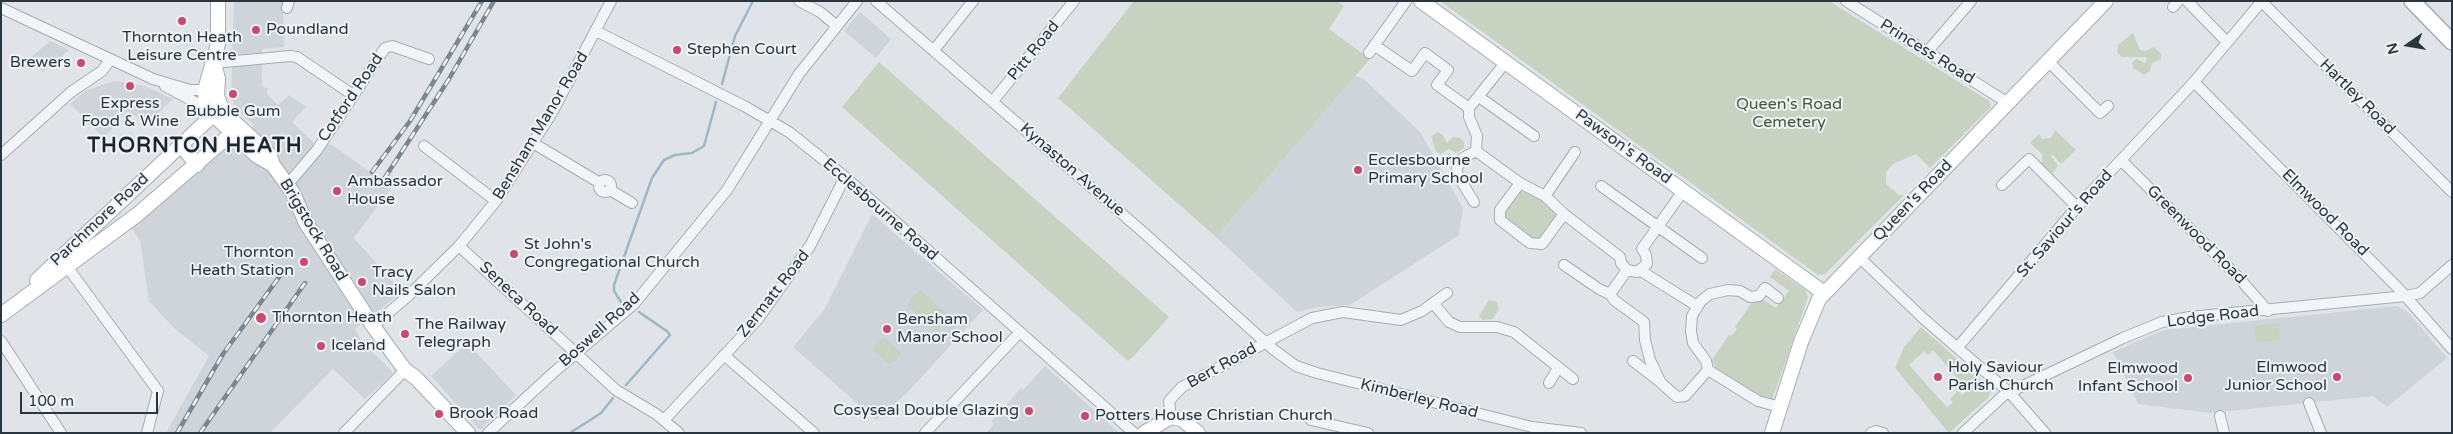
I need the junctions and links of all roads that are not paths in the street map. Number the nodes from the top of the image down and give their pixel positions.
1 (218, 1) edge
2 (611, 1) edge
3 (799, 1) edge
4 (857, 1) edge
5 (876, 1) edge
6 (973, 1) edge
7 (1074, 1) edge
8 (1406, 1) edge
9 (1421, 1) edge
10 (1846, 1) edge
11 (1971, 1) edge
12 (2106, 1) edge
13 (2187, 1) edge
14 (2262, 1) edge
15 (2412, 1) edge
16 (2, 9) edge
17 (837, 26) junction
18 (596, 31) junction
19 (2227, 42) junction
20 (2452, 42) edge
21 (934, 50) junction
22 (1927, 52) junction
23 (110, 60) junction
24 (429, 60) dead end
25 (2048, 61) junction
26 (214, 63) junction
27 (1505, 63) junction
28 (153, 79) junction
29 (2194, 82) junction
30 (205, 90) junction
31 (354, 95) junction
32 (1479, 97) junction
33 (993, 101) junction
34 (2008, 103) junction
35 (2108, 106) dead end
36 (1469, 108) junction
37 (214, 112) junction
38 (770, 121) junction
39 (235, 130) junction
40 (1534, 136) dead end
41 (533, 143) junction
42 (181, 145) junction
43 (424, 146) dead end
44 (1476, 151) junction
45 (1575, 152) dead end
46 (1, 155) edge
47 (2121, 160) junction
48 (197, 164) junction
49 (845, 177) junction
50 (1520, 183) junction
51 (288, 184) junction
52 (2002, 185) dead end
53 (1601, 186) dead end
54 (1683, 191) junction
55 (2452, 192) edge
56 (1545, 196) junction
57 (496, 201) junction
58 (1474, 202) dead end
59 (632, 203) dead end
60 (2077, 207) junction
61 (1564, 214) junction
62 (1657, 226) junction
63 (459, 246) junction
64 (1859, 257) junction
65 (1702, 258) dead end
66 (64, 262) junction
67 (1564, 265) dead end
68 (2452, 265) edge
69 (1627, 270) junction
70 (1641, 271) junction
71 (1447, 293) dead end
72 (1610, 294) junction
73 (1824, 294) junction
74 (2406, 296) junction
75 (1778, 298) dead end
76 (1434, 304) junction
77 (1697, 306) junction
78 (2268, 311) junction
79 (1, 314) edge
80 (373, 326) junction
81 (1020, 332) junction
82 (1, 341) edge
83 (1266, 342) junction
84 (1958, 347) junction
85 (2452, 348) edge
86 (576, 352) junction
87 (724, 356) junction
88 (1634, 361) dead end
89 (1558, 368) junction
90 (405, 370) junction
91 (1708, 370) junction
92 (1573, 379) dead end
93 (1549, 382) dead end
94 (1662, 383) junction
95 (2010, 393) junction
96 (2309, 403) dead end
97 (1780, 407) junction
98 (2220, 416) dead end
99 (1172, 417) junction
100 (664, 420) junction
101 (1311, 420) dead end
102 (61, 433) edge
103 (147, 433) edge
104 (344, 433) edge
105 (468, 433) edge
106 (488, 433) edge
107 (678, 433) edge
108 (814, 433) edge
109 (925, 433) edge
110 (1134, 433) edge
111 (1144, 433) edge
112 (1198, 433) edge
113 (1368, 433) edge
114 (1580, 433) edge
115 (1772, 433) edge
116 (1871, 433) edge
117 (1883, 433) edge
118 (1963, 433) edge
119 (2045, 433) edge
120 (2224, 433) edge
121 (2321, 433) edge

1 - 26 street
2 - 18 street, Bensham Manor Road
3 - 17 street
4 - 17 street, Boswell Road
5 - 21 street, Kynaston Avenue
6 - 21 street
7 - 33 street, Pitt Road
8 - 36 street
9 - 27 street, Pawson's Road
10 - 22 street, Princess Road
11 - 22 street
12 - 25 street, Queen's Road
13 - 19 street
14 - 19 street, St. Saviour's Road
14 - 55 street, Hartley Road
15 - 20 main road
16 - 23 street
17 - 38 street, Boswell Road
18 - 38 street, Ecclesbourne Road
18 - 41 street, Bensham Manor Road
19 - 29 street, St. Saviour's Road
21 - 33 street, Kynaston Avenue
22 - 34 street, Princess Road
23 - 28 street
23 - 46 street
24 - 31 street, Cotford Road
25 - 34 street, Queen's Road
25 - 35 street
26 - 30 street
26 - 31 street
26 - 37 street
27 - 32 street
27 - 54 street, Pawson's Road
28 - 30 street
28 - 37 street
29 - 47 street, St. Saviour's Road
29 - 74 street, Elmwood Road
30 - 37 street
31 - 51 street, Cotford Road
32 - 36 street
32 - 40 street
33 - 83 street, Kynaston Avenue
34 - 64 street, Queen's Road
36 - 44 street
37 - 39 street, Brigstock Road
37 - 42 street, Parchmore Road
38 - 49 street, Ecclesbourne Road
38 - 86 street, Boswell Road
39 - 48 street, Parchmore Road
39 - 51 street, Brigstock Road
41 - 57 street, Bensham Manor Road
41 - 59 street
42 - 48 street
42 - 66 street, Parchmore Road
43 - 57 street
44 - 50 street
44 - 58 street
45 - 56 street
47 - 60 street, St. Saviour's Road
47 - 78 street, Greenwood Road
48 - 66 street, Parchmore Road
49 - 81 street, Ecclesbourne Road
49 - 87 street, Zermatt Road
50 - 56 street
50 - 61 street
51 - 80 street, Brigstock Road
52 - 60 street
53 - 62 street
54 - 62 street
54 - 73 street, Pawson's Road
56 - 61 street
57 - 63 street, Bensham Manor Road
60 - 84 street, St. Saviour's Road
61 - 69 street
62 - 65 street
62 - 70 street
63 - 80 street, Bensham Manor Road
63 - 86 street, Seneca Road
64 - 73 street, Queen's Road
64 - 84 street
66 - 79 street, Parchmore Road
66 - 103 street
67 - 72 street
68 - 74 street, Lodge Road
69 - 70 street
69 - 72 street
70 - 77 street
71 - 76 street
72 - 94 street
73 - 97 street, Queen's Road
74 - 78 street, Lodge Road
74 - 85 street, Elmwood Road
75 - 77 street
76 - 83 street
76 - 89 street
77 - 91 street
78 - 95 street, Lodge Road
80 - 90 street, Brigstock Road
81 - 109 street
81 - 110 street, Ecclesbourne Road
82 - 102 street
83 - 99 street, Bert Road
83 - 114 street, Kimberley Road
84 - 95 street
86 - 100 street, Seneca Road
86 - 106 street, Boswell Road
87 - 100 street, Zermatt Road
87 - 108 street
88 - 94 street
89 - 92 street
89 - 93 street
90 - 104 street
90 - 105 street, Brigstock Road
91 - 94 street
91 - 97 street
95 - 118 street, Lodge Road
95 - 119 street
96 - 121 street
97 - 115 street, Queen's Road
98 - 120 street
99 - 111 street
99 - 112 street
100 - 107 street, Seneca Road
101 - 113 street
116 - 117 street

